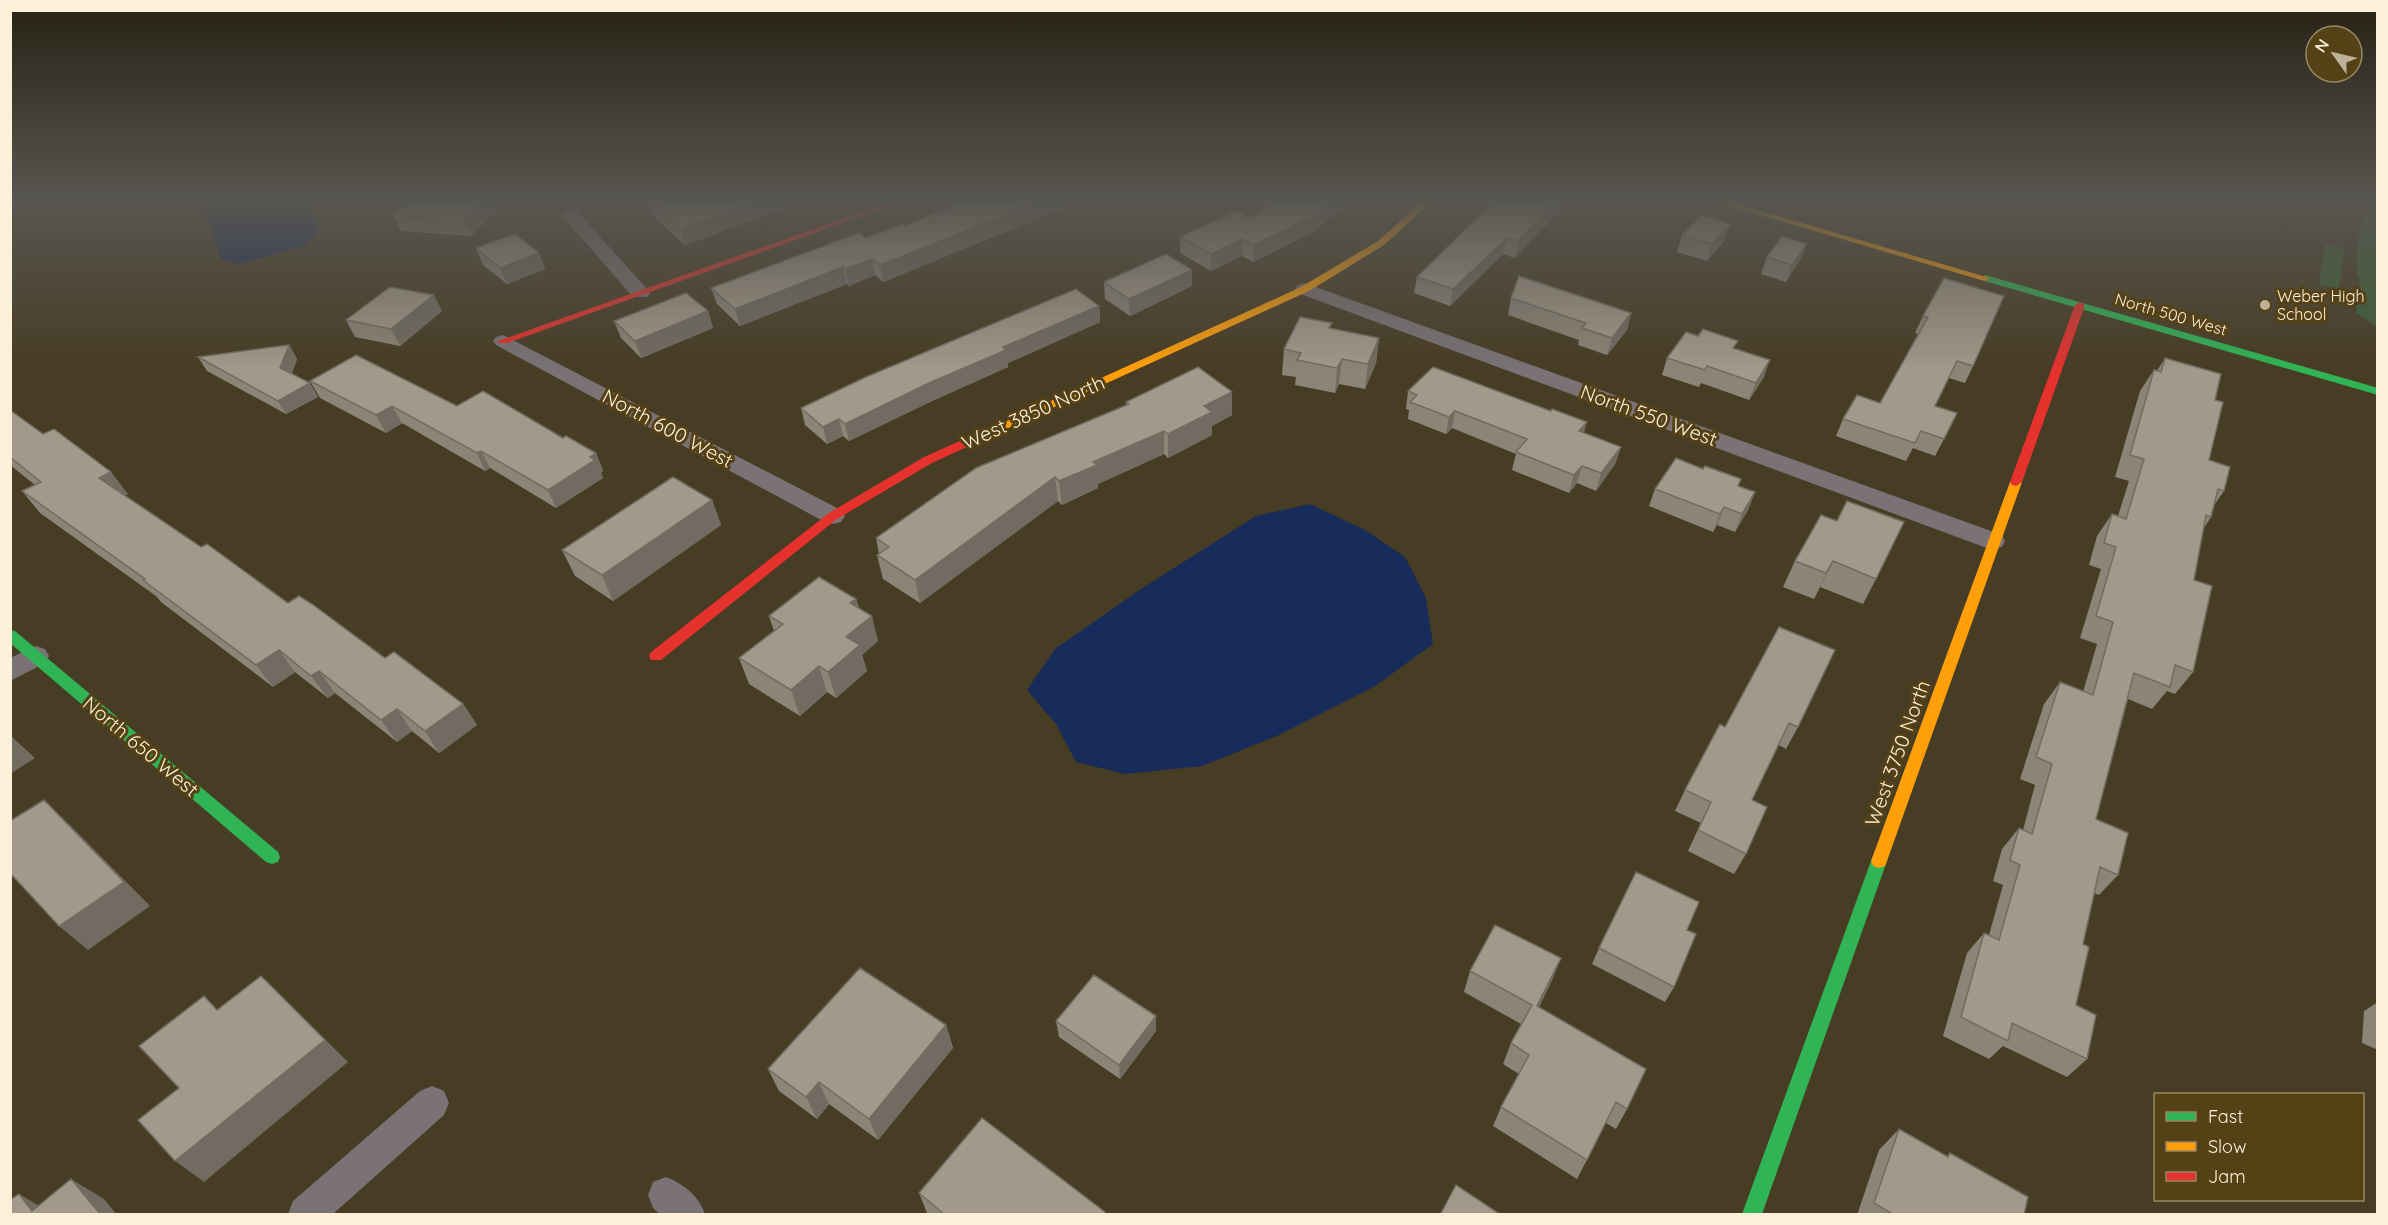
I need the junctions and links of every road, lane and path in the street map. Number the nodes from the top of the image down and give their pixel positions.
1 (609, 257) edge
2 (740, 257) edge
3 (1358, 257) edge
4 (1913, 257) edge
5 (1305, 289) junction
6 (640, 292) junction
7 (2080, 305) junction
8 (503, 341) joint
9 (2378, 392) edge
10 (833, 516) junction
11 (1993, 541) junction
12 (10, 635) edge
13 (36, 656) junction
14 (656, 656) dead end
15 (10, 671) edge
16 (272, 857) dead end
17 (432, 1103) dead end
18 (306, 1215) edge
19 (1752, 1215) edge

1 - 6 street
2 - 6 street
3 - 5 street, West 3850 North
4 - 7 street, North 500 West
5 - 10 street, West 3850 North
5 - 11 street, North 550 West
6 - 8 street
7 - 9 street, North 500 West
7 - 11 street, West 3750 North
8 - 10 street, North 600 West
10 - 14 street, West 3850 North
11 - 19 street, West 3750 North
12 - 13 street, North 650 West
13 - 15 street
13 - 16 street, North 650 West
17 - 18 street

